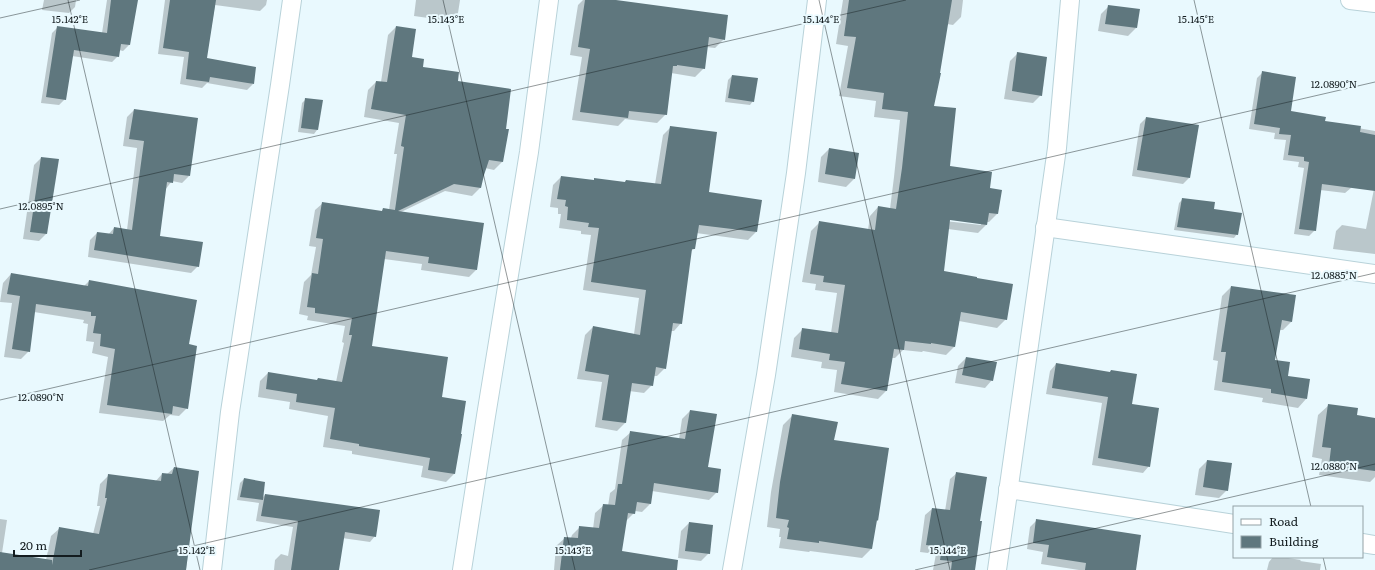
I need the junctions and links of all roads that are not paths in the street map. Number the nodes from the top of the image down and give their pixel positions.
1 (292, 0) edge
2 (549, 0) edge
3 (817, 0) edge
4 (1070, 0) edge
5 (1350, 0) edge
6 (1375, 3) edge
7 (1045, 227) junction
8 (1375, 274) edge
9 (1008, 489) junction
10 (1233, 524) edge
11 (1363, 543) edge
12 (1375, 545) edge
13 (212, 570) edge
14 (462, 570) edge
15 (732, 570) edge
16 (997, 570) edge

1 - 13 street
2 - 14 street
3 - 15 street
4 - 7 street
5 - 6 street
7 - 8 street
7 - 9 street
9 - 10 street
9 - 16 street
11 - 12 street

